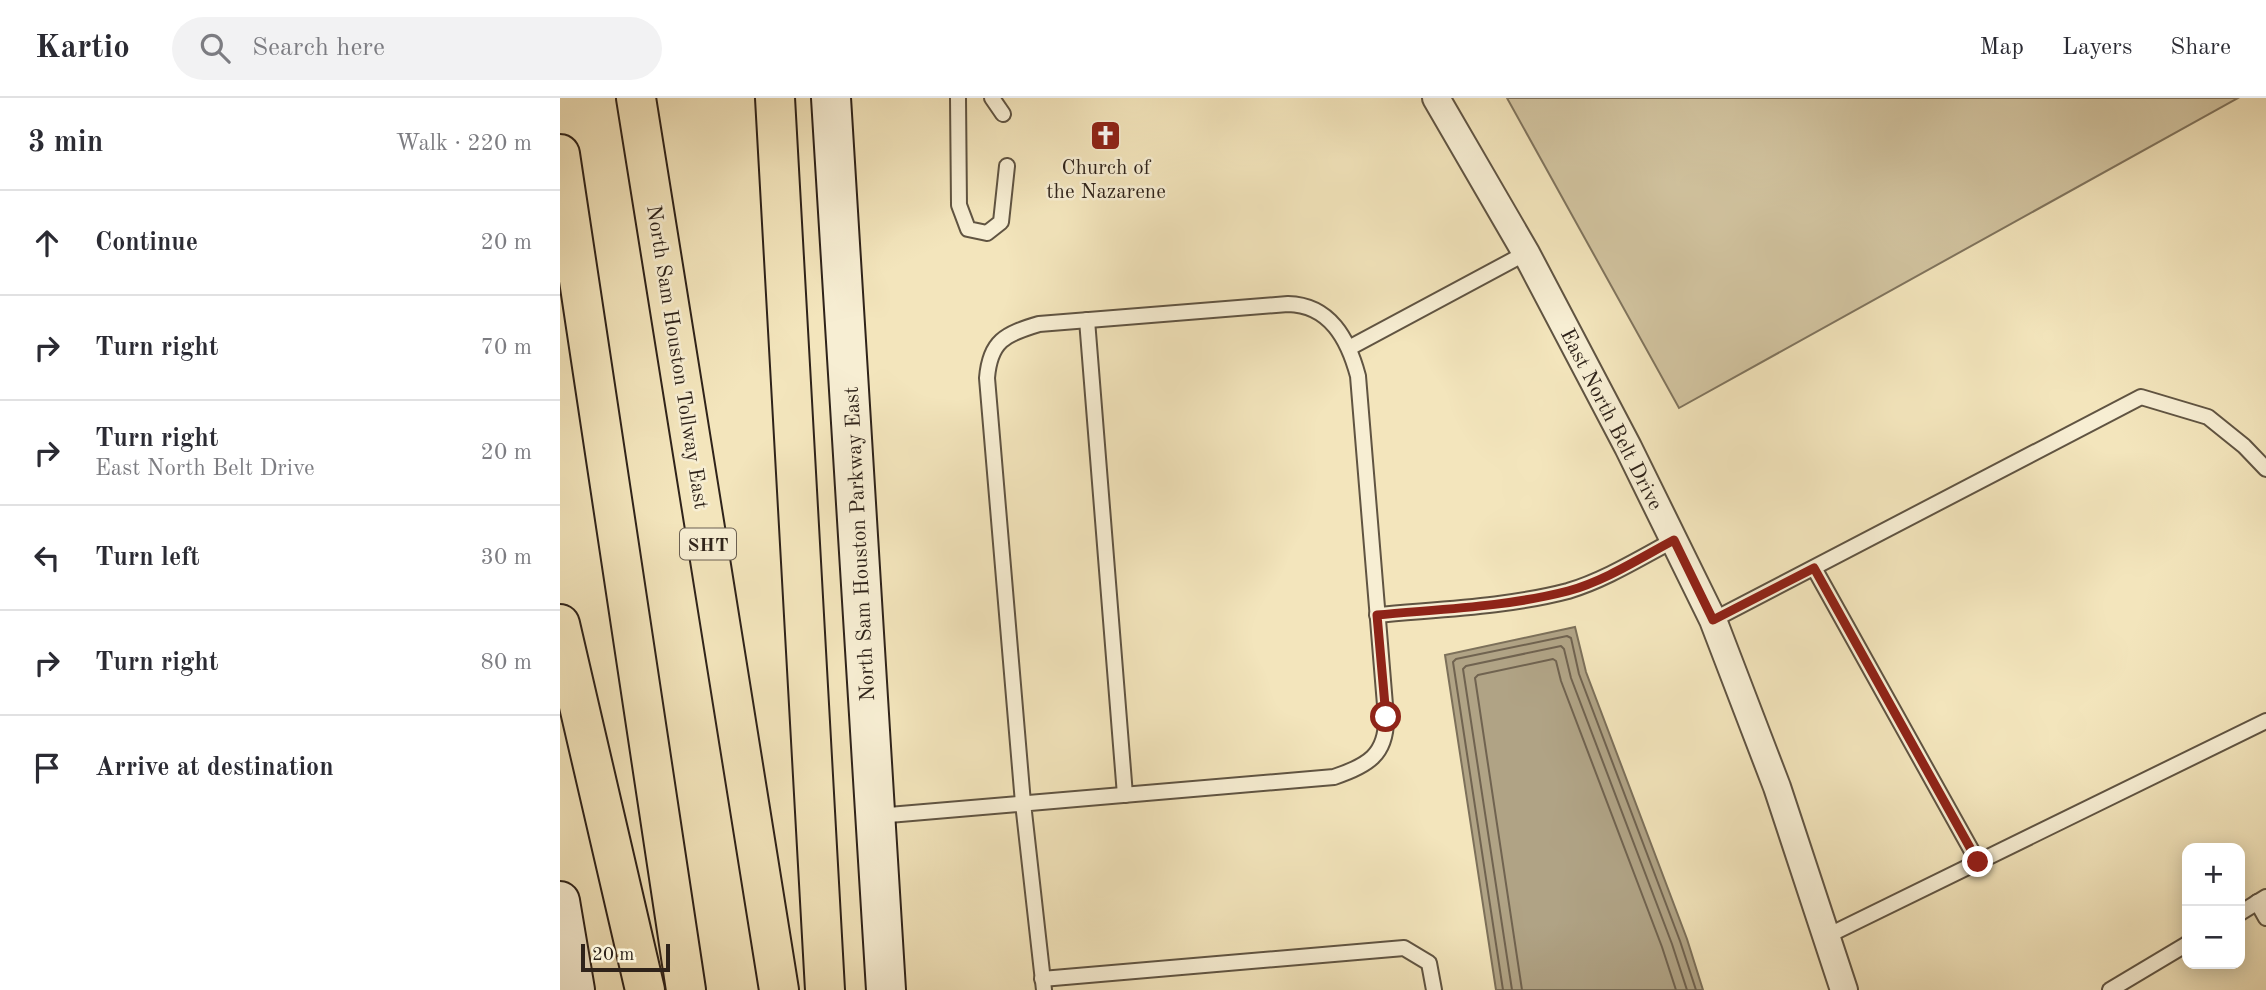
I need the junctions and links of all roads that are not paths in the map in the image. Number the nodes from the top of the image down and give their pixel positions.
1 (636, 98) edge
2 (775, 98) edge
3 (831, 98) edge
4 (958, 98) edge
5 (992, 98) edge
6 (1436, 98) edge
7 (1003, 114) dead end
8 (560, 154) edge
9 (1007, 166) dead end
10 (1526, 253) junction
11 (1087, 320) junction
12 (1349, 348) junction
13 (2266, 470) edge
14 (1674, 540) junction
15 (1814, 568) junction
16 (1377, 615) junction
17 (1713, 620) junction
18 (560, 624) edge
19 (2266, 721) edge
20 (1125, 795) junction
21 (1023, 803) junction
22 (875, 816) junction
23 (1978, 862) junction
24 (2262, 900) edge
25 (560, 905) edge
26 (2245, 910) edge
27 (2266, 918) edge
28 (1827, 936) junction
29 (2182, 947) edge
30 (1043, 984) edge
31 (575, 990) edge
32 (645, 990) edge
33 (686, 990) edge
34 (779, 990) edge
35 (825, 990) edge
36 (886, 990) edge
37 (1434, 990) edge
38 (1844, 990) edge
39 (2110, 990) edge

1 - 34 highway, North Sam Houston Tollway East / SHT
2 - 35 highway
3 - 22 main road, North Sam Houston Parkway East
4 - 9 lane
5 - 7 lane
6 - 10 street, East North Belt Drive
8 - 33 highway
10 - 12 lane
10 - 14 street, East North Belt Drive
11 - 12 lane
11 - 20 lane
11 - 21 lane
12 - 16 lane
13 - 15 lane
14 - 16 lane
14 - 17 street, East North Belt Drive
15 - 17 lane
15 - 23 lane
16 - 20 lane
17 - 28 street, East North Belt Drive
18 - 32 highway
19 - 23 lane
20 - 21 lane
21 - 22 lane
21 - 30 lane
22 - 36 main road, North Sam Houston Parkway East
23 - 28 lane
24 - 26 lane
24 - 27 lane
25 - 31 main road
28 - 38 street, East North Belt Drive
29 - 39 lane
30 - 37 lane

